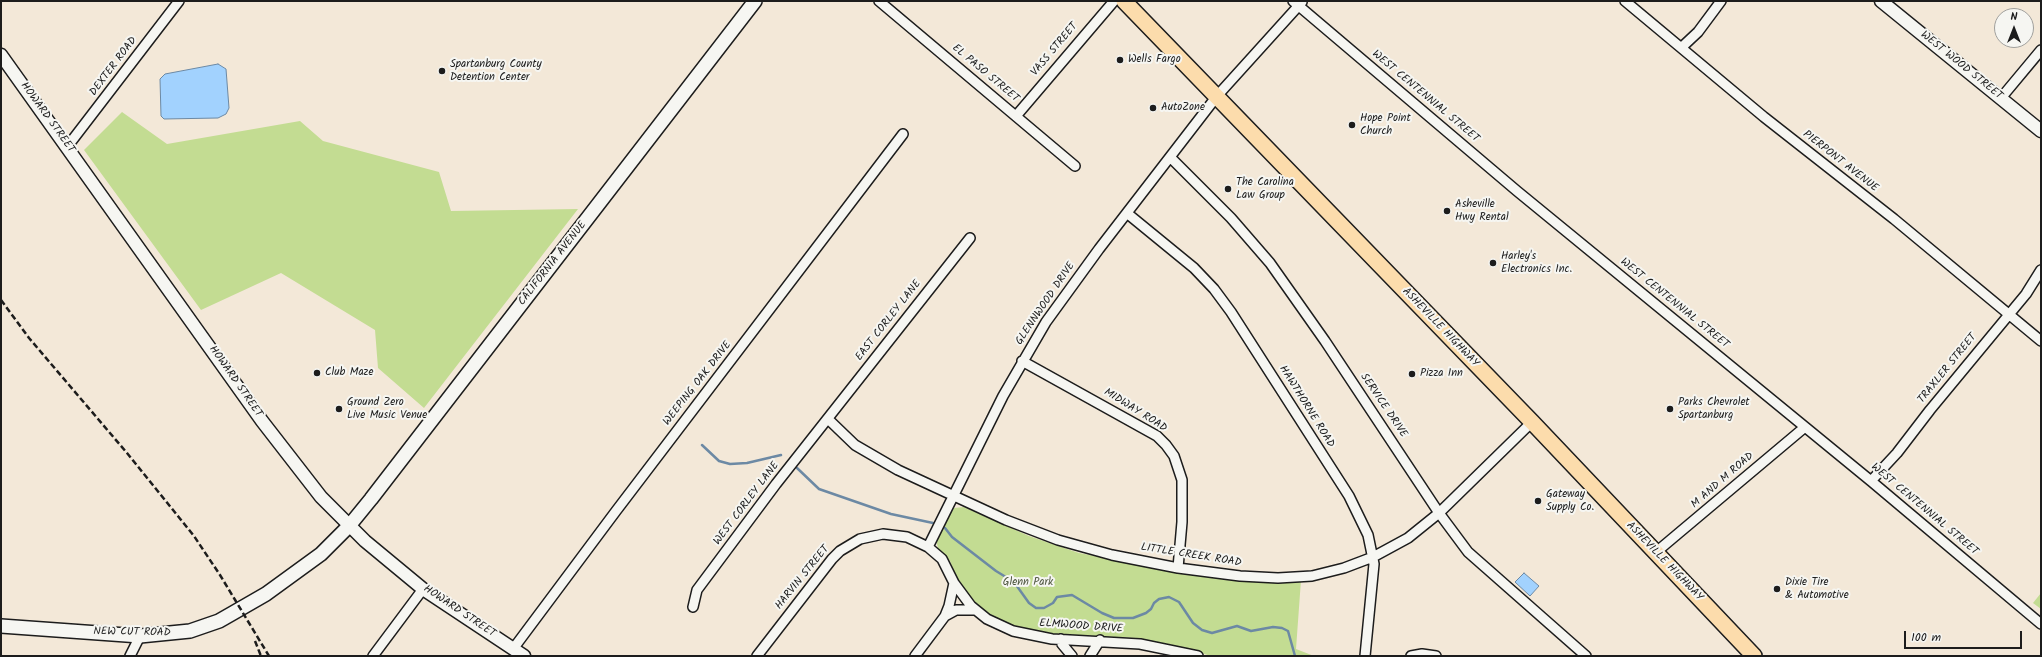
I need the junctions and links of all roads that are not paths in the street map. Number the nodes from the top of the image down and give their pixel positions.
1 (179, 1) edge
2 (755, 1) edge
3 (879, 1) edge
4 (1114, 1) edge
5 (1124, 1) edge
6 (1625, 1) edge
7 (1721, 1) edge
8 (1881, 1) edge
9 (1298, 2) edge
10 (1682, 48) junction
11 (2041, 50) edge
12 (1, 55) edge
13 (1217, 96) junction
14 (2001, 98) junction
15 (1016, 116) junction
16 (2041, 131) edge
17 (903, 134) dead end
18 (67, 147) junction
19 (1171, 158) junction
20 (1075, 166) dead end
21 (1128, 214) junction
22 (970, 238) dead end
23 (2041, 270) edge
24 (2008, 314) junction
25 (2041, 341) edge
26 (1022, 361) junction
27 (828, 419) junction
28 (1532, 422) junction
29 (1805, 427) junction
30 (1871, 481) junction
31 (954, 495) junction
32 (1440, 513) junction
33 (349, 526) junction
34 (928, 547) junction
35 (1655, 553) junction
36 (1373, 557) junction
37 (1178, 568) junction
38 (954, 583) junction
39 (423, 589) junction
40 (693, 607) dead end
41 (976, 610) junction
42 (945, 616) junction
43 (2041, 624) edge
44 (1, 626) edge
45 (140, 636) junction
46 (1061, 639) junction
47 (1100, 640) junction
48 (514, 649) junction
49 (130, 656) edge
50 (373, 656) edge
51 (524, 656) edge
52 (757, 656) edge
53 (915, 656) edge
54 (1072, 656) edge
55 (1090, 656) edge
56 (1198, 656) edge
57 (1366, 656) edge
58 (1411, 656) edge
59 (1436, 656) edge
60 (1586, 656) edge
61 (1754, 656) edge

1 - 18 street, DEXTER ROAD
2 - 33 main road, CALIFORNIA AVENUE
3 - 15 street, EL PASO STREET
4 - 15 street, VASS STREET
5 - 13 main road, ASHEVILLE HIGHWAY
6 - 10 street, PIERPONT AVENUE
7 - 10 street
8 - 14 street, WEST WOOD STREET
9 - 13 street, GLENNWOOD DRIVE
9 - 29 street, WEST CENTENNIAL STREET
10 - 24 street, PIERPONT AVENUE
11 - 14 street
12 - 18 street, HOWARD STREET
13 - 19 street, GLENNWOOD DRIVE
13 - 28 main road, ASHEVILLE HIGHWAY
14 - 16 street, WEST WOOD STREET
15 - 20 street, EL PASO STREET
17 - 48 street, WEEPING OAK DRIVE
18 - 33 street, HOWARD STREET
19 - 21 street, GLENNWOOD DRIVE
19 - 32 street, SERVICE DRIVE
21 - 26 street, GLENNWOOD DRIVE
21 - 36 street, HAWTHORNE ROAD
22 - 27 street, EAST CORLEY LANE
23 - 24 street, TRAXLER STREET
24 - 25 street, PIERPONT AVENUE
24 - 30 street, TRAXLER STREET
26 - 31 street, GLENNWOOD DRIVE
26 - 37 street, MIDWAY ROAD
27 - 31 street, LITTLE CREEK ROAD
27 - 40 street, WEST CORLEY LANE
28 - 32 street, LITTLE CREEK ROAD
28 - 35 main road, ASHEVILLE HIGHWAY
29 - 30 street, WEST CENTENNIAL STREET
29 - 35 street, M AND M ROAD
30 - 43 street, WEST CENTENNIAL STREET
31 - 34 street, GLENNWOOD DRIVE
31 - 37 street, LITTLE CREEK ROAD
32 - 36 street, LITTLE CREEK ROAD
32 - 60 street, SERVICE DRIVE
33 - 39 street, HOWARD STREET
33 - 45 main road, NEW CUT ROAD
34 - 38 street, ELMWOOD DRIVE
34 - 52 street, HARVIN STREET
35 - 61 main road, ASHEVILLE HIGHWAY
36 - 37 street, LITTLE CREEK ROAD
36 - 57 street, HAWTHORNE ROAD
38 - 41 street, ELMWOOD DRIVE
38 - 42 street
39 - 48 street, HOWARD STREET
39 - 50 street
41 - 42 street
41 - 46 street, ELMWOOD DRIVE
42 - 53 street
44 - 45 main road, NEW CUT ROAD
45 - 49 street
46 - 47 street, ELMWOOD DRIVE
46 - 54 street
47 - 55 street
47 - 56 street, ELMWOOD DRIVE
48 - 51 street, HOWARD STREET
58 - 59 street

